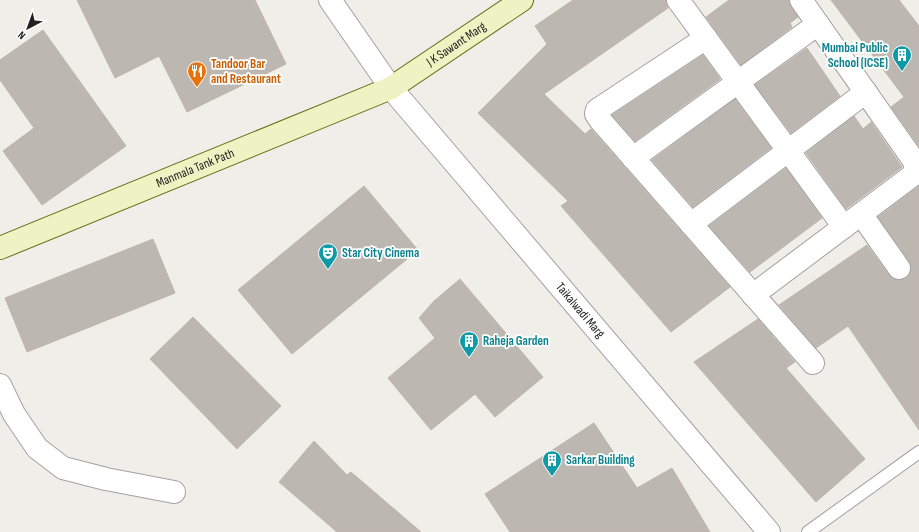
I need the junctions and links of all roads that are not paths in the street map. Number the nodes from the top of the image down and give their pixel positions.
1 (330, 0) edge
2 (522, 0) edge
3 (801, 0) edge
4 (687, 3) edge
5 (818, 24) junction
6 (706, 38) junction
7 (738, 82) junction
8 (391, 88) junction
9 (866, 92) junction
10 (788, 151) junction
11 (633, 158) junction
12 (861, 214) junction
13 (691, 224) junction
14 (844, 227) junction
15 (0, 248) edge
16 (899, 268) dead end
17 (753, 295) junction
18 (813, 363) dead end
19 (0, 385) edge
20 (919, 452) edge
21 (174, 492) dead end
22 (769, 532) edge
23 (808, 532) edge

1 - 8 street, Taikalwadi Marg
2 - 8 street, J K Sawant Marg
3 - 5 street
4 - 6 street
5 - 7 street
5 - 9 street
6 - 7 street
6 - 11 street
7 - 10 street
7 - 11 street
8 - 15 street, Manmala Tank Path
8 - 22 street, Taikalwadi Marg
9 - 10 street
9 - 12 street
10 - 13 street
10 - 14 street
11 - 13 street
12 - 14 street
12 - 16 street
13 - 17 street
14 - 17 street
17 - 18 street
19 - 21 street
20 - 23 lane

